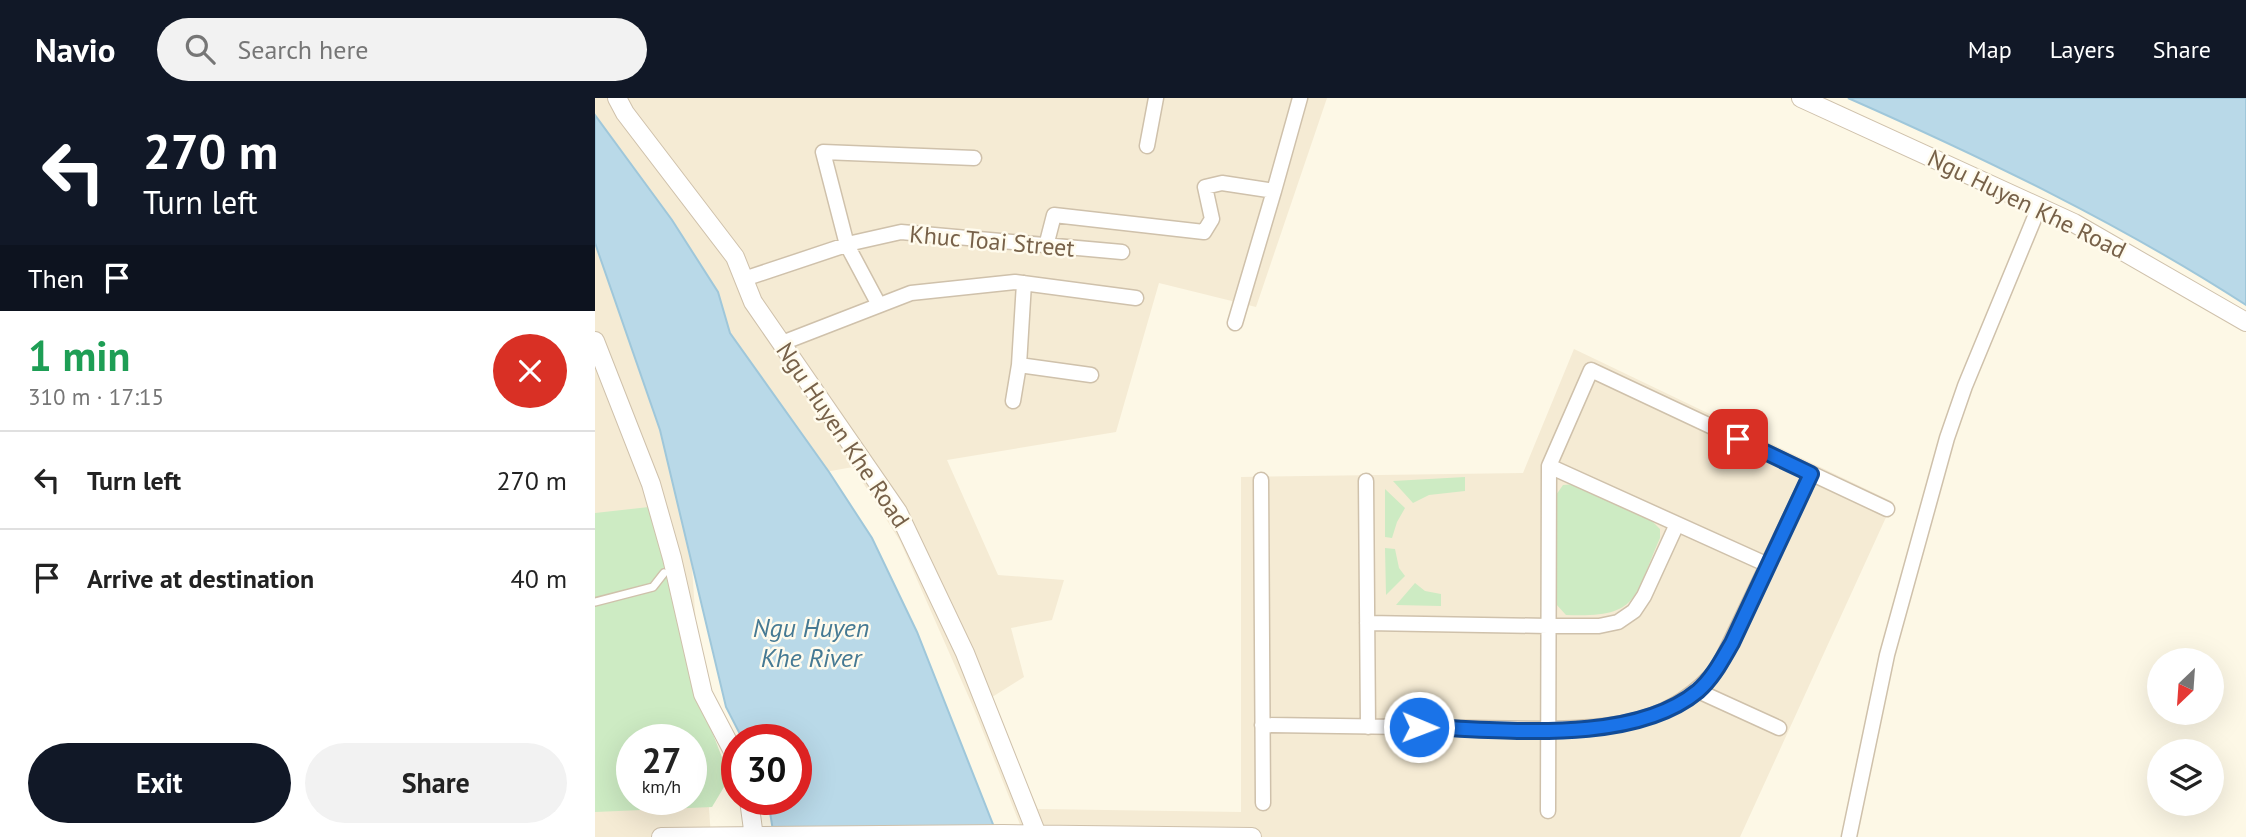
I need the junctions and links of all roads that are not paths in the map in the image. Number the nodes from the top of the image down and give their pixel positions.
1 (617, 98) edge
2 (1156, 98) edge
3 (1300, 98) edge
4 (1801, 98) edge
5 (1147, 146) dead end
6 (974, 158) dead end
7 (1274, 191) junction
8 (2039, 207) junction
9 (847, 245) junction
10 (1046, 246) junction
11 (1122, 252) dead end
12 (744, 279) junction
13 (1024, 284) junction
14 (1136, 298) dead end
15 (879, 305) junction
16 (2246, 322) edge
17 (1235, 323) dead end
18 (595, 341) edge
19 (782, 344) junction
20 (1019, 365) junction
21 (1091, 376) dead end
22 (1013, 401) dead end
23 (1549, 466) junction
24 (1811, 474) junction
25 (1261, 480) dead end
26 (1366, 481) dead end
27 (1887, 509) dead end
28 (1677, 524) junction
29 (1768, 565) junction
30 (664, 573) dead end
31 (595, 602) edge
32 (1367, 623) junction
33 (1548, 626) junction
34 (1698, 691) junction
35 (1262, 725) junction
36 (1368, 727) junction
37 (721, 728) edge
38 (1549, 729) junction
39 (1779, 729) dead end
40 (1263, 803) dead end
41 (1548, 811) dead end
42 (754, 815) edge
43 (760, 836) edge
44 (1038, 836) edge
45 (661, 837) edge
46 (1252, 837) edge
47 (1849, 837) edge

1 - 12 street, Ngu Huyen Khe Road
2 - 5 street
3 - 7 street
4 - 8 street, Ngu Huyen Khe Road
6 - 9 street
7 - 10 street
7 - 17 street
8 - 16 street, Ngu Huyen Khe Road
8 - 47 street
9 - 10 street, Khuc Toai Street
9 - 12 street, Khuc Toai Street
9 - 15 street
10 - 11 street, Khuc Toai Street
12 - 19 street, Ngu Huyen Khe Road
13 - 14 street
13 - 15 street
13 - 20 street
15 - 19 street
18 - 37 street
19 - 44 street, Ngu Huyen Khe Road
20 - 21 street
20 - 22 street
23 - 24 street
23 - 28 street
23 - 33 street
24 - 27 street
24 - 29 street
25 - 35 street
26 - 32 street
28 - 29 street
28 - 33 street
29 - 34 street
30 - 31 lane
32 - 33 street
32 - 36 street
33 - 38 street
34 - 38 street
34 - 39 street
35 - 36 street
35 - 40 street
36 - 38 street
38 - 41 street
42 - 43 street
43 - 44 street
43 - 45 street
44 - 46 street

